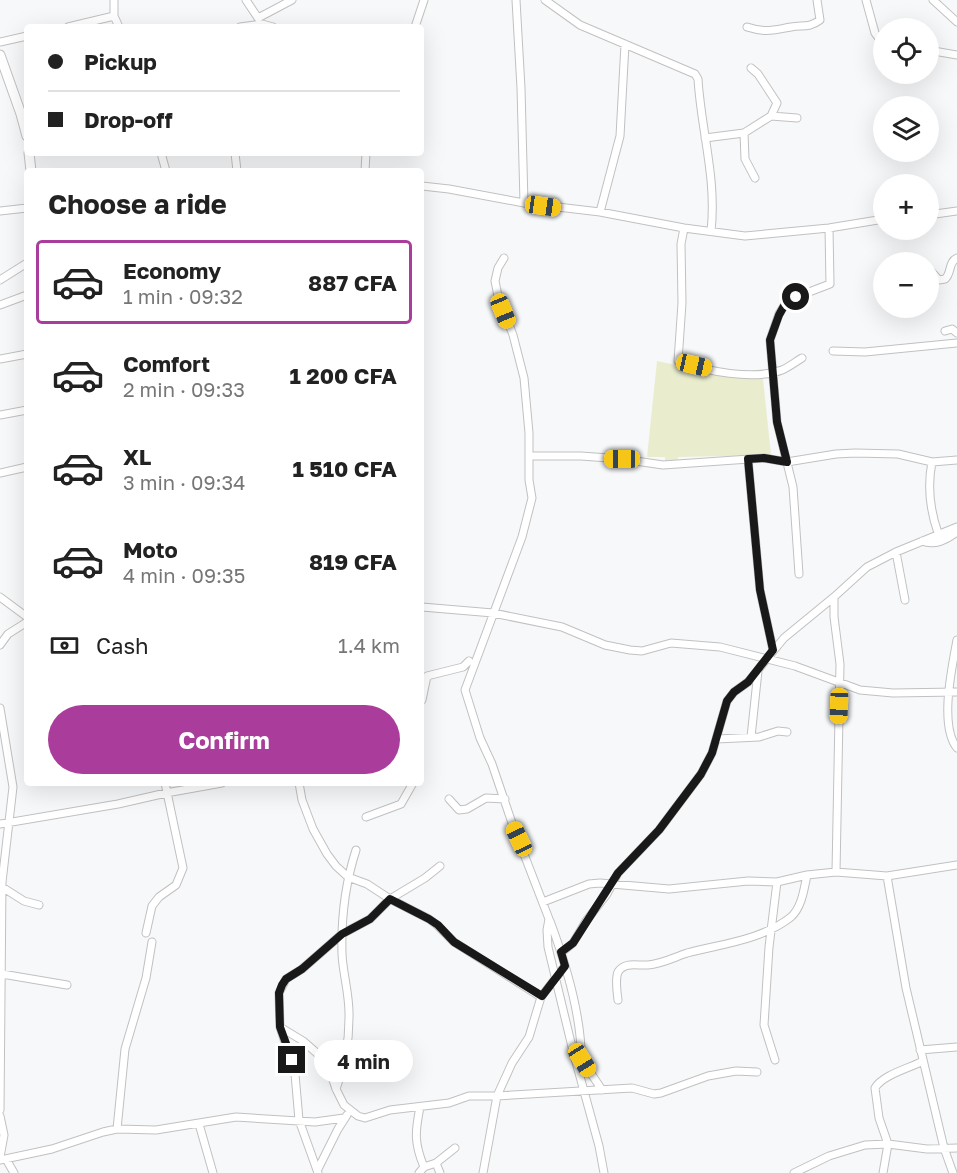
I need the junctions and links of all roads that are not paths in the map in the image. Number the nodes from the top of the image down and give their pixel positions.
1 (114, 0) edge
2 (246, 0) edge
3 (292, 0) edge
4 (424, 0) edge
5 (516, 0) edge
6 (545, 0) edge
7 (817, 0) edge
8 (866, 0) edge
9 (933, 0) edge
10 (114, 16) junction
11 (260, 21) junction
12 (957, 22) edge
13 (81, 24) edge
14 (118, 24) edge
15 (250, 24) edge
16 (266, 24) edge
17 (417, 24) edge
18 (873, 26) edge
19 (747, 27) dead end
20 (24, 37) edge
21 (0, 42) edge
22 (625, 44) junction
23 (939, 52) edge
24 (0, 55) edge
25 (957, 55) edge
26 (751, 68) dead end
27 (771, 116) junction
28 (797, 118) dead end
29 (24, 125) edge
30 (744, 133) junction
31 (705, 138) junction
32 (755, 178) dead end
33 (424, 186) edge
34 (524, 203) junction
35 (24, 208) edge
36 (0, 211) edge
37 (957, 211) edge
38 (600, 212) junction
39 (939, 213) edge
40 (873, 221) edge
41 (684, 228) junction
42 (830, 228) junction
43 (711, 231) junction
44 (504, 258) dead end
45 (957, 258) edge
46 (24, 265) edge
47 (0, 280) edge
48 (939, 280) edge
49 (24, 296) edge
50 (0, 305) edge
51 (945, 331) dead end
52 (957, 333) edge
53 (957, 343) edge
54 (833, 351) dead end
55 (24, 355) edge
56 (802, 358) dead end
57 (0, 360) edge
58 (772, 373) junction
59 (24, 411) edge
60 (0, 415) edge
61 (530, 456) junction
62 (748, 459) junction
63 (957, 460) edge
64 (787, 462) junction
65 (932, 462) junction
66 (24, 469) edge
67 (0, 473) edge
68 (957, 527) edge
69 (957, 532) edge
70 (938, 533) junction
71 (922, 541) junction
72 (896, 552) junction
73 (799, 574) dead end
74 (0, 597) edge
75 (834, 597) junction
76 (905, 600) dead end
77 (424, 608) edge
78 (493, 612) junction
79 (24, 617) edge
80 (24, 622) edge
81 (957, 640) edge
82 (0, 645) edge
83 (773, 650) junction
84 (765, 658) junction
85 (469, 661) dead end
86 (758, 669) junction
87 (840, 684) junction
88 (424, 690) edge
89 (953, 692) edge
90 (0, 708) edge
91 (787, 732) dead end
92 (751, 737) junction
93 (717, 739) junction
94 (957, 748) edge
95 (165, 786) edge
96 (205, 786) edge
97 (300, 786) edge
98 (411, 786) edge
99 (166, 793) junction
100 (449, 799) dead end
101 (505, 799) junction
102 (366, 817) dead end
103 (9, 823) junction
104 (0, 824) edge
105 (356, 850) dead end
106 (957, 865) edge
107 (440, 866) dead end
108 (836, 872) junction
109 (807, 875) junction
110 (887, 876) junction
111 (348, 877) junction
112 (777, 882) junction
113 (1, 883) edge
114 (613, 883) junction
115 (390, 899) junction
116 (543, 902) junction
117 (39, 905) dead end
118 (549, 919) junction
119 (1, 926) edge
120 (772, 928) junction
121 (146, 933) dead end
122 (342, 934) junction
123 (152, 942) dead end
124 (561, 952) junction
125 (565, 966) junction
126 (2, 974) junction
127 (556, 979) junction
128 (67, 985) dead end
129 (1, 991) edge
130 (542, 996) junction
131 (618, 1000) dead end
132 (280, 1027) junction
133 (957, 1047) edge
134 (920, 1050) junction
135 (582, 1060) junction
136 (775, 1060) dead end
137 (1, 1061) edge
138 (923, 1061) junction
139 (757, 1072) dead end
140 (581, 1076) junction
141 (336, 1089) junction
142 (585, 1090) junction
143 (602, 1090) junction
144 (497, 1096) junction
145 (420, 1107) junction
146 (0, 1110) edge
147 (350, 1111) junction
148 (0, 1116) edge
149 (344, 1118) junction
150 (299, 1120) junction
151 (199, 1124) junction
152 (117, 1129) junction
153 (888, 1144) junction
154 (455, 1148) dead end
155 (944, 1148) junction
156 (957, 1148) edge
157 (2, 1159) edge
158 (436, 1163) junction
159 (422, 1170) edge
160 (318, 1171) edge
161 (14, 1173) edge
162 (213, 1173) edge
163 (440, 1173) edge
164 (483, 1173) edge
165 (604, 1173) edge
166 (794, 1173) edge
167 (882, 1173) edge
168 (953, 1173) edge

1 - 10 street
2 - 11 street
3 - 11 street
4 - 17 street
5 - 34 street
6 - 22 street
7 - 19 street
8 - 18 street
9 - 12 street
10 - 13 street
10 - 14 street
11 - 15 street
11 - 16 street
20 - 21 street
22 - 31 street
22 - 38 street
23 - 25 street
24 - 29 street
26 - 27 street
27 - 28 street
27 - 30 street
30 - 31 street
30 - 32 street
31 - 43 street
33 - 34 street
34 - 38 street
35 - 36 street
37 - 39 street
38 - 41 street
40 - 42 street
41 - 43 street
41 - 58 street
42 - 43 street
42 - 58 street
44 - 61 street
45 - 48 street
46 - 47 street
49 - 50 street
51 - 52 street
53 - 54 street
55 - 57 street
56 - 58 street
58 - 64 street
59 - 60 street
61 - 62 street
61 - 78 street
62 - 64 street
62 - 83 street
63 - 65 street
64 - 65 street
64 - 73 street
65 - 70 street
66 - 67 street
68 - 70 street
69 - 71 street
70 - 71 street
71 - 72 street
72 - 75 street
72 - 76 street
74 - 79 street
75 - 83 street
75 - 87 street
77 - 78 street
78 - 84 street
78 - 101 street
80 - 82 street
81 - 89 street
83 - 84 street
84 - 86 street
84 - 87 street
85 - 88 street
86 - 92 street
86 - 93 street
87 - 89 street
87 - 108 street
89 - 94 street
90 - 103 street
91 - 92 street
92 - 93 street
93 - 114 street
95 - 99 street
96 - 99 street
97 - 111 street
98 - 102 street
99 - 103 street
99 - 121 street
100 - 101 street
101 - 116 street
103 - 104 street
103 - 113 street
105 - 111 street
106 - 110 street
107 - 115 street
108 - 109 street
108 - 110 street
109 - 112 street
109 - 120 street
110 - 134 street
111 - 115 street
111 - 122 street
112 - 114 street
112 - 120 street
113 - 117 street
113 - 119 street
114 - 116 street
114 - 124 street
115 - 122 street
115 - 130 street
116 - 118 street
118 - 124 street
118 - 127 street
119 - 126 street
120 - 131 street
120 - 136 street
122 - 132 street
122 - 141 street
123 - 152 street
124 - 125 street
125 - 127 street
125 - 135 street
126 - 128 street
126 - 129 street
127 - 130 street
127 - 140 street
129 - 137 street
130 - 144 street
132 - 141 street
132 - 150 street
133 - 134 street
134 - 138 street
135 - 140 street
135 - 143 street
137 - 146 street
138 - 153 street
138 - 155 street
139 - 143 street
140 - 142 street
141 - 147 street
142 - 143 street
142 - 144 street
142 - 165 street
144 - 145 street
144 - 164 street
145 - 147 street
145 - 159 street
147 - 149 street
148 - 157 street
149 - 150 street
149 - 160 street
150 - 151 street
150 - 160 street
151 - 152 street
151 - 162 street
152 - 157 street
153 - 155 street
153 - 166 street
153 - 167 street
154 - 158 street
155 - 156 street
155 - 168 street
157 - 161 street
158 - 159 street
158 - 163 street

